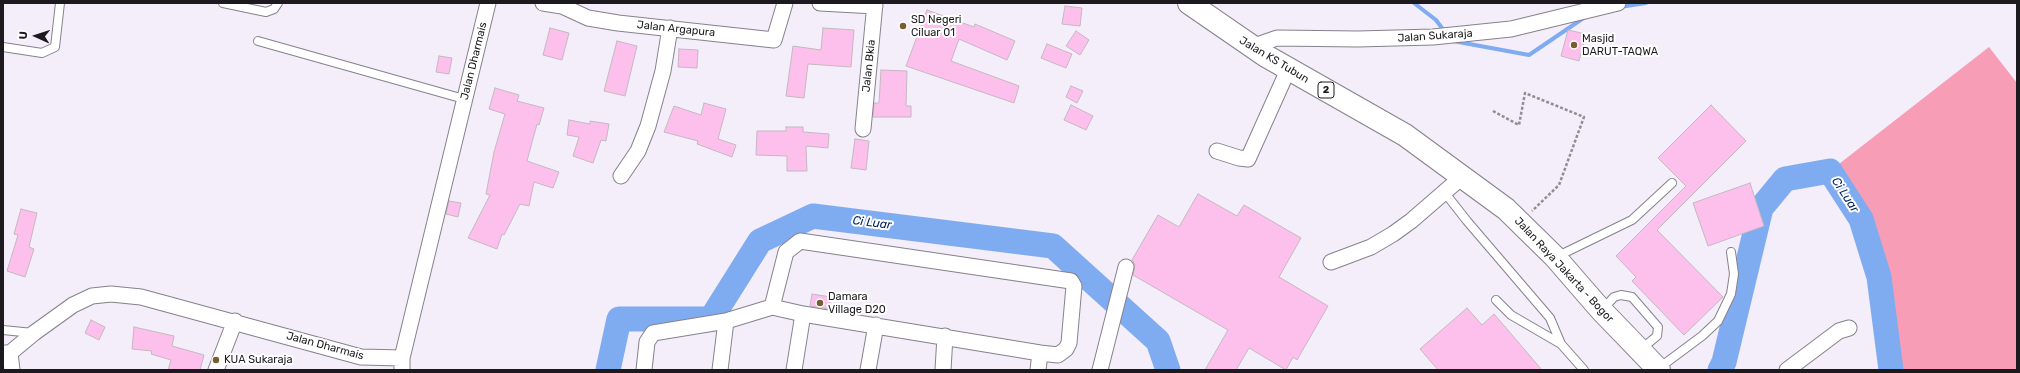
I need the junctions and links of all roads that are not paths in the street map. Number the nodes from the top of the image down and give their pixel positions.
1 (60, 3) edge
2 (223, 3) edge
3 (278, 3) edge
4 (488, 3) edge
5 (543, 3) edge
6 (785, 3) edge
7 (820, 3) edge
8 (1189, 3) edge
9 (1618, 3) edge
10 (875, 4) edge
11 (670, 28) junction
12 (258, 41) dead end
13 (3, 47) edge
14 (1251, 47) junction
15 (1288, 70) junction
16 (464, 99) junction
17 (863, 129) dead end
18 (1217, 151) dead end
19 (621, 176) dead end
20 (1463, 176) junction
21 (1672, 183) dead end
22 (1445, 193) junction
23 (1731, 252) dead end
24 (1555, 257) junction
25 (1331, 262) dead end
26 (1126, 267) dead end
27 (1496, 300) dead end
28 (772, 307) junction
29 (1601, 310) junction
30 (803, 314) junction
31 (235, 321) junction
32 (726, 321) junction
33 (876, 325) junction
34 (1849, 328) dead end
35 (3, 330) edge
36 (34, 333) junction
37 (945, 336) junction
38 (1561, 344) junction
39 (1640, 350) junction
40 (6, 353) edge
41 (1040, 353) junction
42 (402, 364) edge
43 (1659, 369) edge
44 (12, 370) edge
45 (216, 370) edge
46 (644, 370) edge
47 (720, 370) edge
48 (794, 370) edge
49 (868, 370) edge
50 (943, 370) edge
51 (1038, 370) edge
52 (1100, 370) edge
53 (1584, 370) edge
54 (1787, 370) edge

1 - 13 lane
2 - 3 lane
4 - 16 street, Jalan Dharmais
5 - 11 street, Jalan Argapura
6 - 11 street, Jalan Argapura
7 - 10 street
8 - 14 highway, Jalan KS Tubun / 2
9 - 14 street, Jalan Sukaraja
10 - 17 street, Jalan Bkia
11 - 19 street
12 - 16 lane
14 - 15 highway, Jalan KS Tubun / 2
15 - 18 street
15 - 20 highway, Jalan KS Tubun / 2
16 - 42 street, Jalan Dharmais
20 - 22 street
20 - 24 highway, Jalan Raya Jakarta - Bogor / 2
21 - 24 lane
22 - 25 street
22 - 38 lane
23 - 43 lane
24 - 29 highway, Jalan Raya Jakarta - Bogor / 2
26 - 52 street
27 - 38 lane
28 - 30 street
28 - 32 street
28 - 41 street
29 - 39 highway, Jalan Raya Jakarta - Bogor / 2
29 - 39 lane
30 - 33 street
30 - 48 street
31 - 36 street, Jalan Dharmais
31 - 42 street, Jalan Dharmais
31 - 45 street
32 - 46 street
32 - 47 street
33 - 37 street
33 - 49 street
34 - 54 street
35 - 36 lane
36 - 40 street, Jalan Dharmais
37 - 41 street
37 - 50 street
38 - 53 lane
39 - 43 highway, Jalan Raya Jakarta - Bogor / 2
40 - 44 street
41 - 51 street

